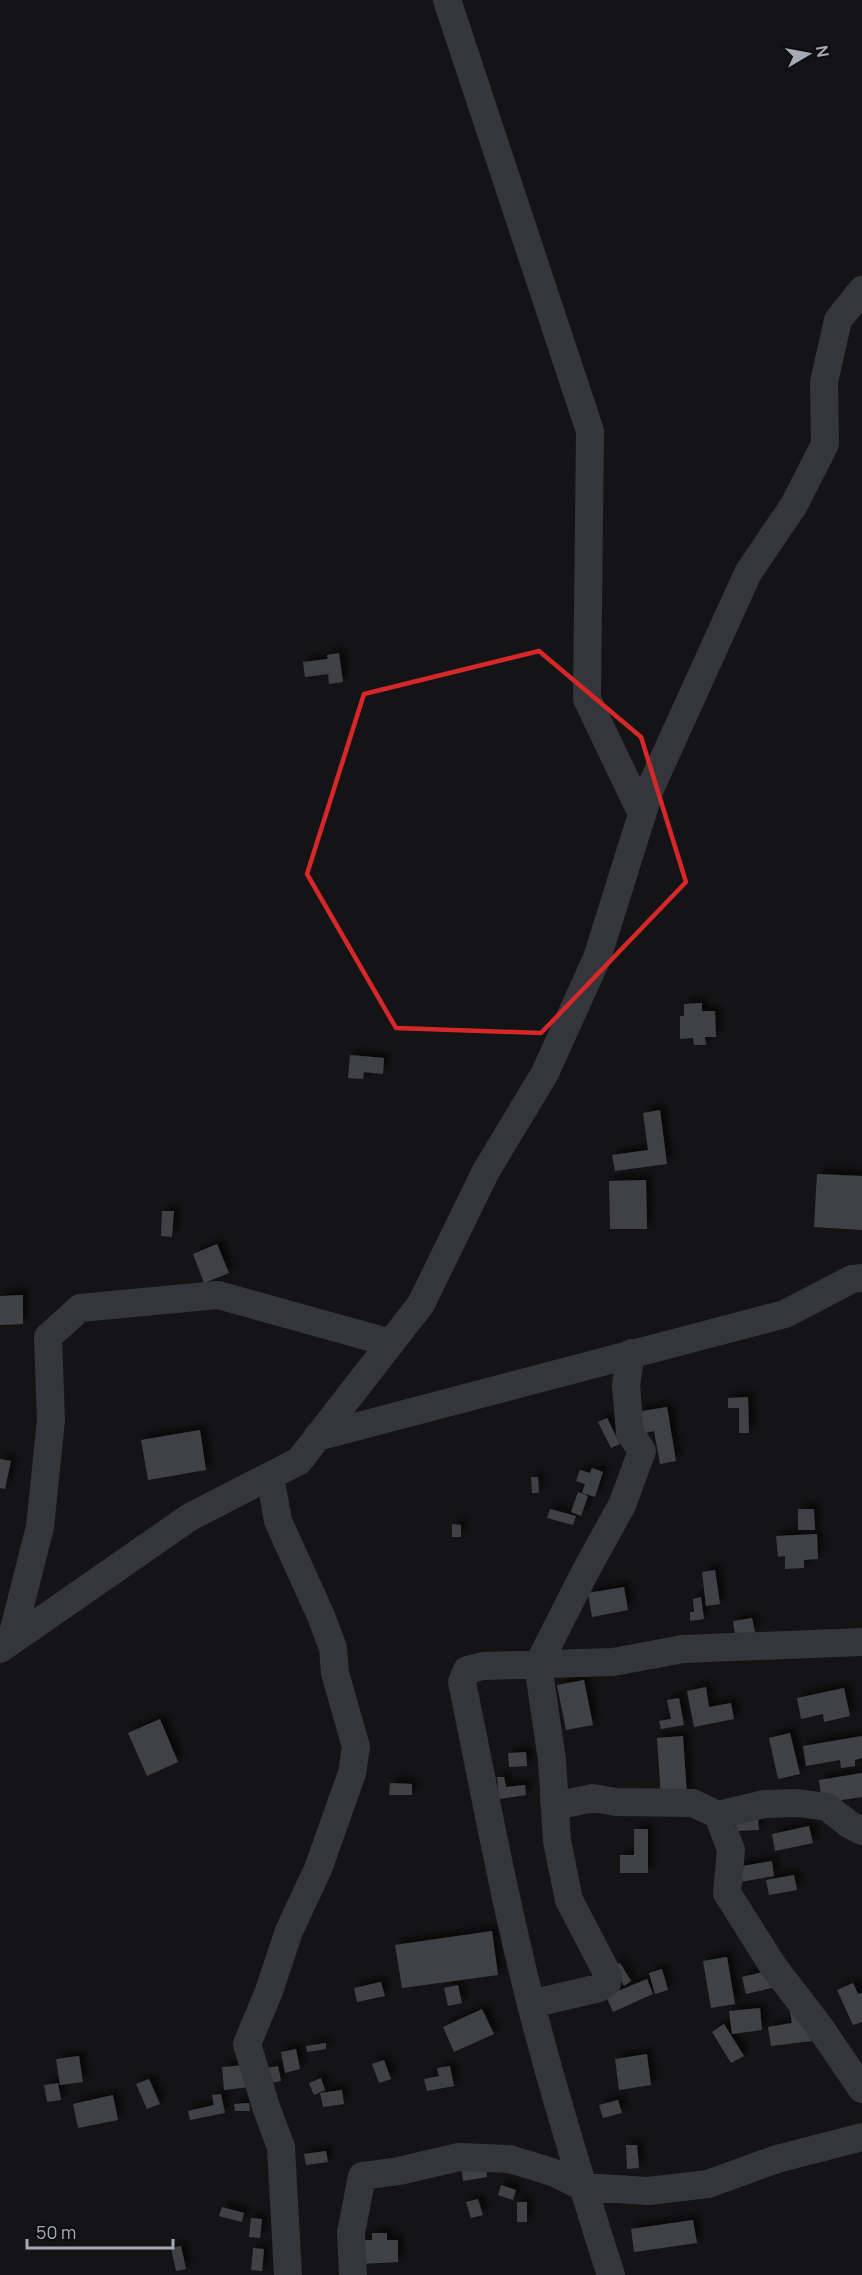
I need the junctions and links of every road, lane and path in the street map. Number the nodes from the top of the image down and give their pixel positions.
1 (447, 0) edge
2 (862, 290) edge
3 (642, 814) junction
4 (862, 1278) edge
5 (391, 1343) junction
6 (631, 1353) junction
7 (317, 1437) junction
8 (270, 1476) junction
9 (862, 1642) edge
10 (5, 1645) edge
11 (538, 1665) junction
12 (554, 1802) junction
13 (718, 1815) junction
14 (862, 1831) edge
15 (531, 2004) junction
16 (862, 2089) edge
17 (862, 2137) edge
18 (583, 2187) junction
19 (288, 2275) edge
20 (353, 2275) edge
21 (611, 2275) edge

1 - 3 street
2 - 3 street
3 - 5 street
4 - 6 street
5 - 7 street
5 - 10 street
6 - 7 street
6 - 11 street
7 - 8 street
8 - 10 street
8 - 19 street
9 - 11 street
11 - 12 street
11 - 15 street
12 - 13 street
12 - 15 street
13 - 14 street
13 - 16 street
15 - 18 street
17 - 18 street
18 - 20 street
18 - 21 street

